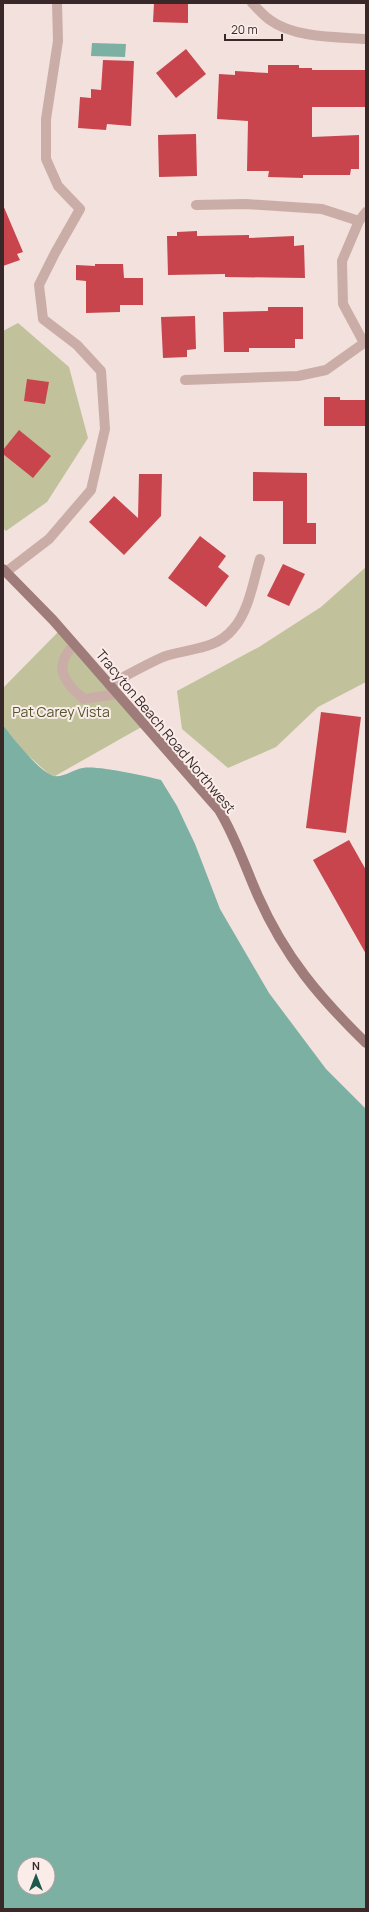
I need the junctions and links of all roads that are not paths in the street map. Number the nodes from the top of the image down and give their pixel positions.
1 (57, 3) edge
2 (252, 3) edge
3 (366, 39) edge
4 (196, 205) dead end
5 (366, 212) edge
6 (359, 221) junction
7 (186, 380) dead end
8 (260, 559) dead end
9 (5, 571) edge
10 (74, 645) junction
11 (109, 685) junction
12 (117, 694) junction
13 (366, 1043) edge

1 - 9 street
2 - 3 street
4 - 6 street
5 - 6 street
6 - 7 street
8 - 11 street
9 - 10 main road, Tracyton Beach Road Northwest
10 - 11 main road, Tracyton Beach Road Northwest
10 - 12 street
11 - 12 main road, Tracyton Beach Road Northwest
12 - 13 main road, Tracyton Beach Road Northwest

